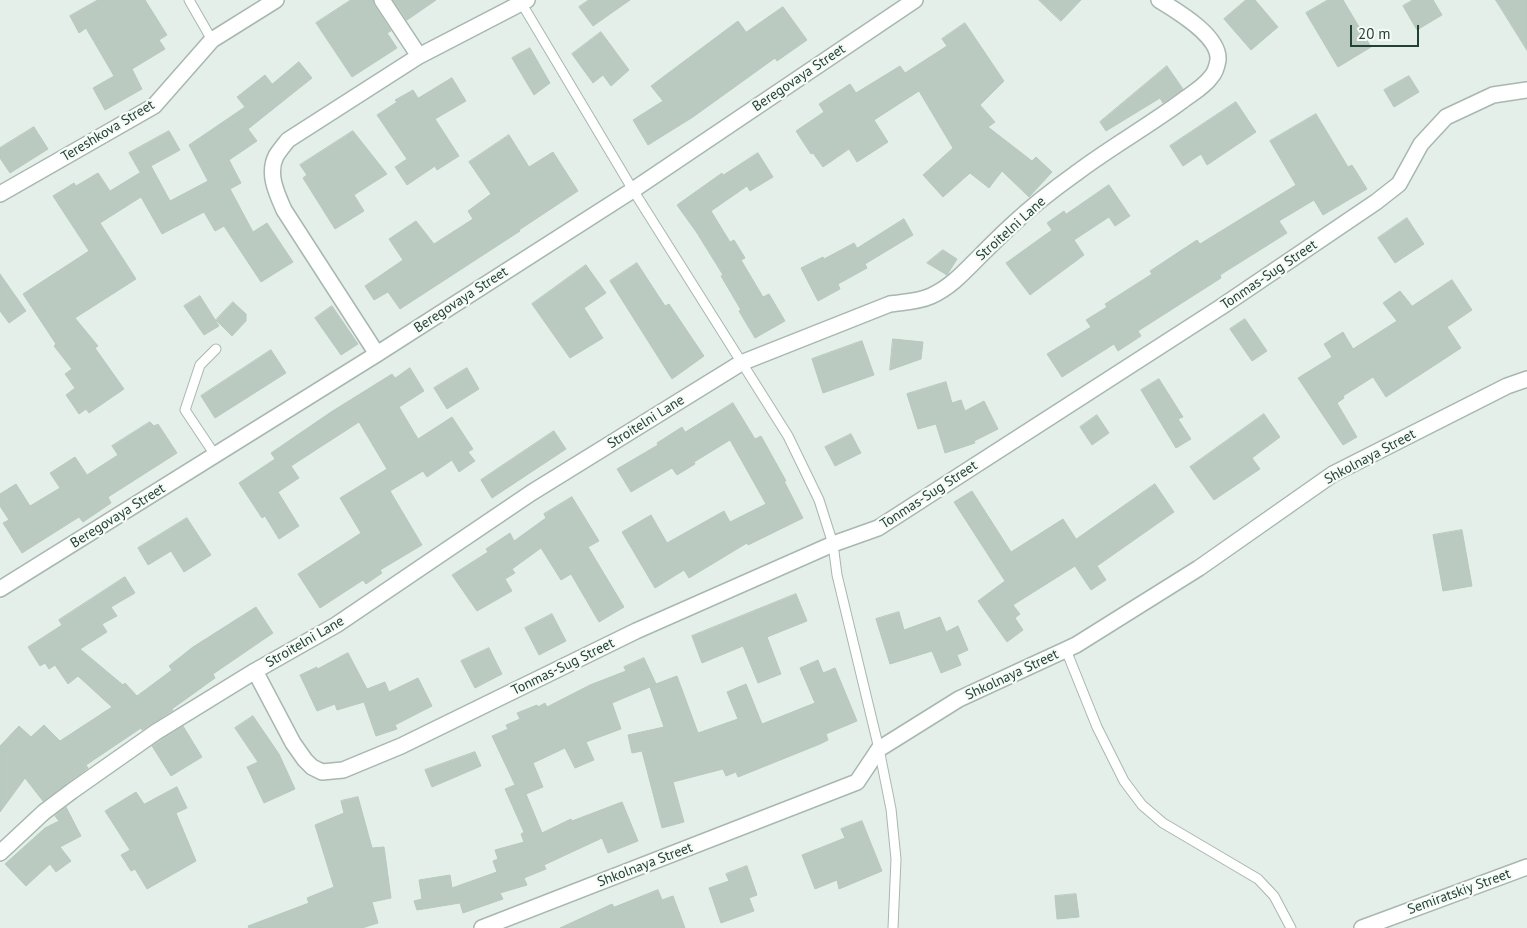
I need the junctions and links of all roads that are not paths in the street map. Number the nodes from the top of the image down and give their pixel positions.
1 (189, 0) edge
2 (276, 0) edge
3 (382, 0) edge
4 (915, 0) edge
5 (1159, 0) edge
6 (524, 2) edge
7 (212, 40) junction
8 (419, 56) junction
9 (1527, 90) edge
10 (633, 190) junction
11 (0, 194) edge
12 (216, 349) dead end
13 (377, 354) junction
14 (741, 363) junction
15 (1527, 379) edge
16 (215, 455) junction
17 (833, 544) junction
18 (0, 589) edge
19 (1066, 650) junction
20 (254, 672) junction
21 (878, 749) junction
22 (0, 853) edge
23 (1527, 867) edge
24 (1382, 925) edge
25 (482, 928) edge
26 (893, 928) edge
27 (1291, 928) edge
28 (1362, 928) edge

1 - 7 lane
2 - 7 street, Tereshkova Street
3 - 8 street
4 - 10 street, Beregovaya Street
5 - 14 street, Stroitelni Lane
6 - 8 street
6 - 10 lane
7 - 11 street, Tereshkova Street
8 - 13 street
9 - 17 street, Tonmas-Sug Street
10 - 13 street, Beregovaya Street
10 - 14 lane
12 - 16 lane
13 - 16 street, Beregovaya Street
14 - 17 lane
14 - 20 street, Stroitelni Lane
15 - 19 street, Shkolnaya Street
16 - 18 street, Beregovaya Street
17 - 20 street, Tonmas-Sug Street
17 - 21 lane
19 - 21 street, Shkolnaya Street
19 - 27 lane
20 - 22 street, Stroitelni Lane
21 - 25 street, Shkolnaya Street
21 - 26 lane
23 - 24 street, Semiratskiy Street
24 - 28 street, Semiratskiy Street

